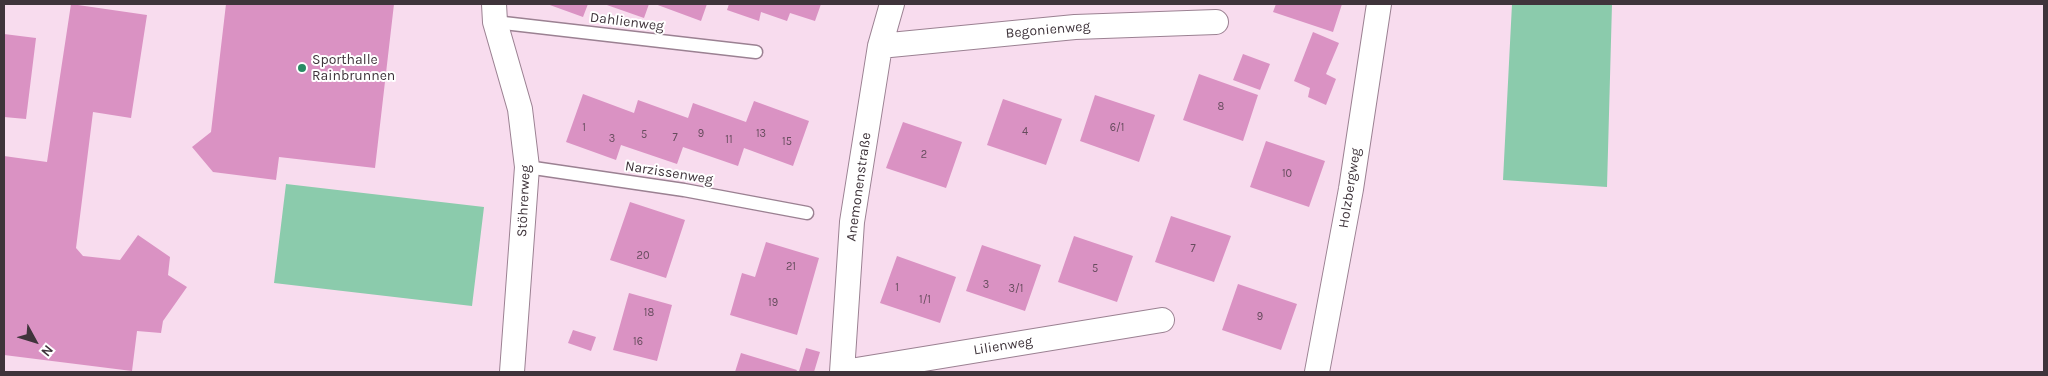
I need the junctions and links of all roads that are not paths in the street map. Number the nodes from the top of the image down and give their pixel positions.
1 (892, 4) edge
2 (1379, 4) edge
3 (494, 13) edge
4 (1216, 22) dead end
5 (880, 46) junction
6 (756, 52) dead end
7 (527, 167) junction
8 (807, 213) dead end
9 (1162, 320) dead end
10 (512, 372) edge
11 (843, 372) edge
12 (1317, 372) edge

1 - 5 street, Anemonenstraße
2 - 12 street, Holzbergweg
3 - 6 lane, Dahlienweg
3 - 7 street, Stöhrerweg
4 - 5 street, Begonienweg
5 - 11 street, Anemonenstraße
7 - 8 lane, Narzissenweg
7 - 10 street, Stöhrerweg
9 - 11 street, Lilienweg

